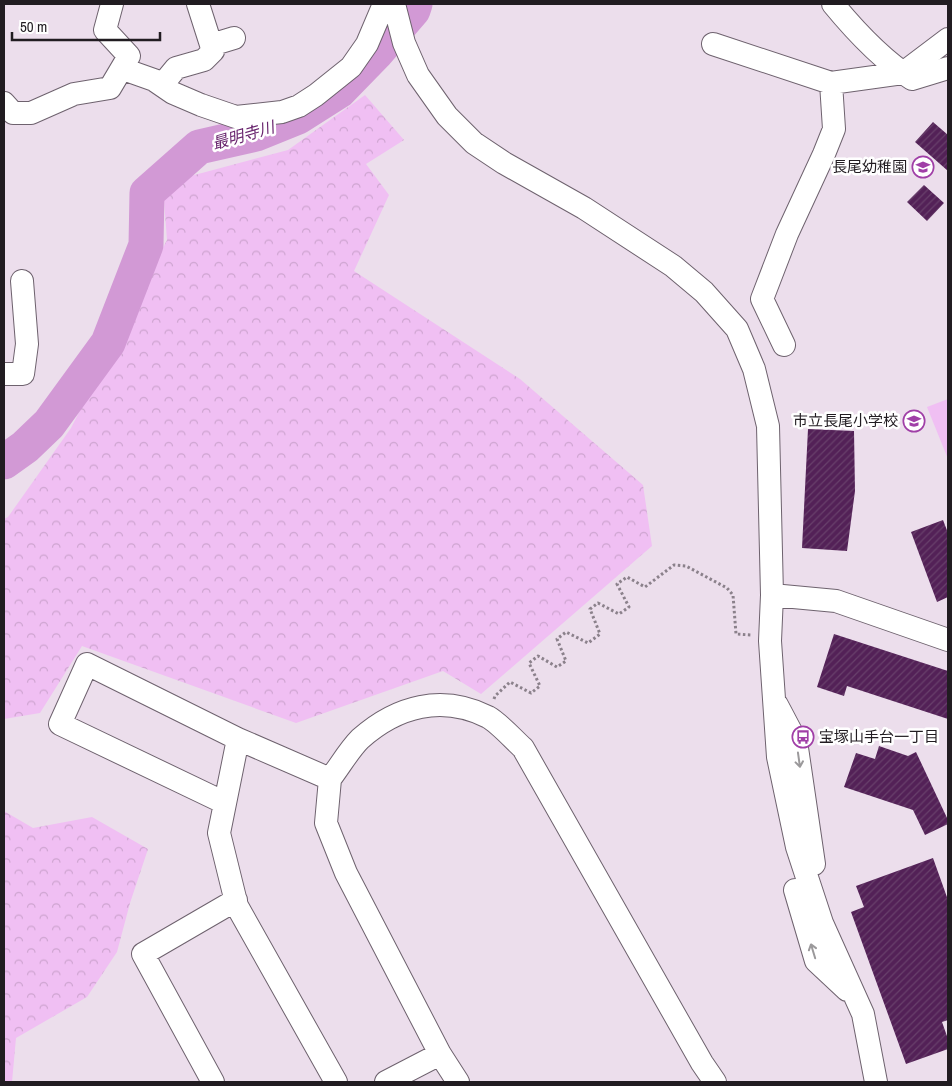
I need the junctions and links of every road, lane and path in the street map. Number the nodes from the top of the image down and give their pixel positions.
1 (112, 4) edge
2 (198, 4) edge
3 (384, 4) edge
4 (394, 4) edge
5 (833, 4) edge
6 (234, 38) dead end
7 (948, 39) edge
8 (713, 44) dead end
9 (211, 45) junction
10 (948, 68) edge
11 (123, 69) junction
12 (903, 73) junction
13 (830, 83) junction
14 (162, 85) junction
15 (4, 103) edge
16 (22, 281) dead end
17 (784, 345) dead end
18 (4, 374) edge
19 (772, 595) junction
20 (757, 635) dead end
21 (948, 640) edge
22 (495, 696) dead end
23 (774, 700) junction
24 (238, 739) junction
25 (330, 779) junction
26 (225, 803) junction
27 (796, 847) junction
28 (236, 900) junction
29 (814, 900) junction
30 (856, 1000) junction
31 (440, 1054) junction
32 (213, 1082) edge
33 (336, 1082) edge
34 (386, 1082) edge
35 (458, 1082) edge
36 (715, 1082) edge
37 (876, 1082) edge

1 - 11 street
2 - 9 street
3 - 14 street
4 - 19 street
5 - 12 street
6 - 9 street
7 - 12 street
8 - 13 street
9 - 14 street
10 - 12 street
11 - 14 street
11 - 15 street
12 - 13 street
13 - 17 street
16 - 18 street
19 - 21 street
19 - 23 street
20 - 22 path
23 - 27 street
23 -> 29 street
24 - 25 street
24 - 26 street
24 - 26 street
25 - 31 street
25 - 36 street
26 - 28 street
27 - 29 street
30 -> 27 street
28 - 32 street
28 - 33 street
29 - 30 street
30 - 37 street
31 - 34 street
31 - 35 street

